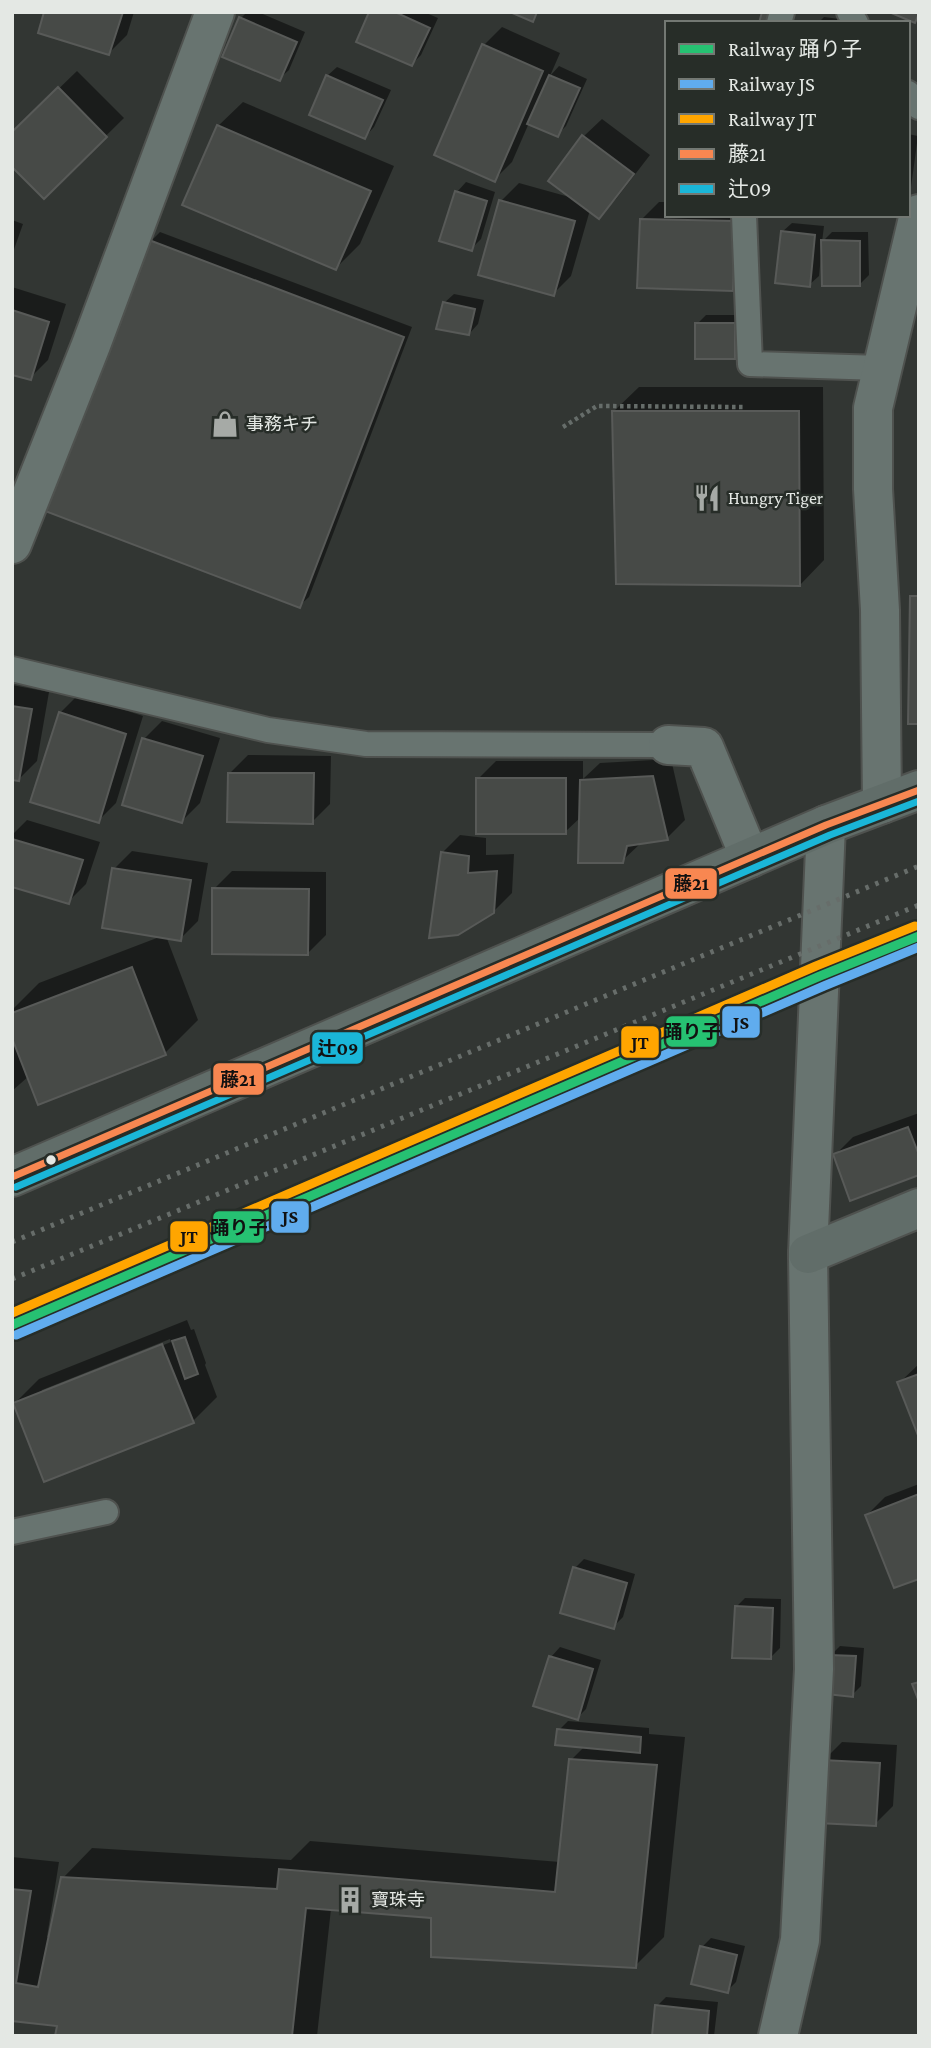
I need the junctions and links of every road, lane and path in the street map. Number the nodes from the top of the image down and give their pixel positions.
1 (215, 12) edge
2 (919, 214) edge
3 (744, 217) edge
4 (881, 369) junction
5 (749, 407) dead end
6 (563, 427) dead end
7 (12, 544) edge
8 (12, 669) edge
9 (668, 745) joint
10 (919, 790) edge
11 (882, 804) junction
12 (826, 825) junction
13 (750, 858) junction
14 (12, 1177) edge
15 (919, 1208) edge
16 (808, 1254) junction
17 (106, 1512) dead end
18 (12, 1532) edge
19 (778, 2036) edge

1 - 7 street
2 - 4 street
3 - 4 lane
4 - 11 street
5 - 6 path
8 - 9 lane
9 - 13 street
10 - 11 street
11 - 12 street
12 - 13 street
12 - 16 street
13 - 14 street
15 - 16 street
16 - 19 street
17 - 18 lane

